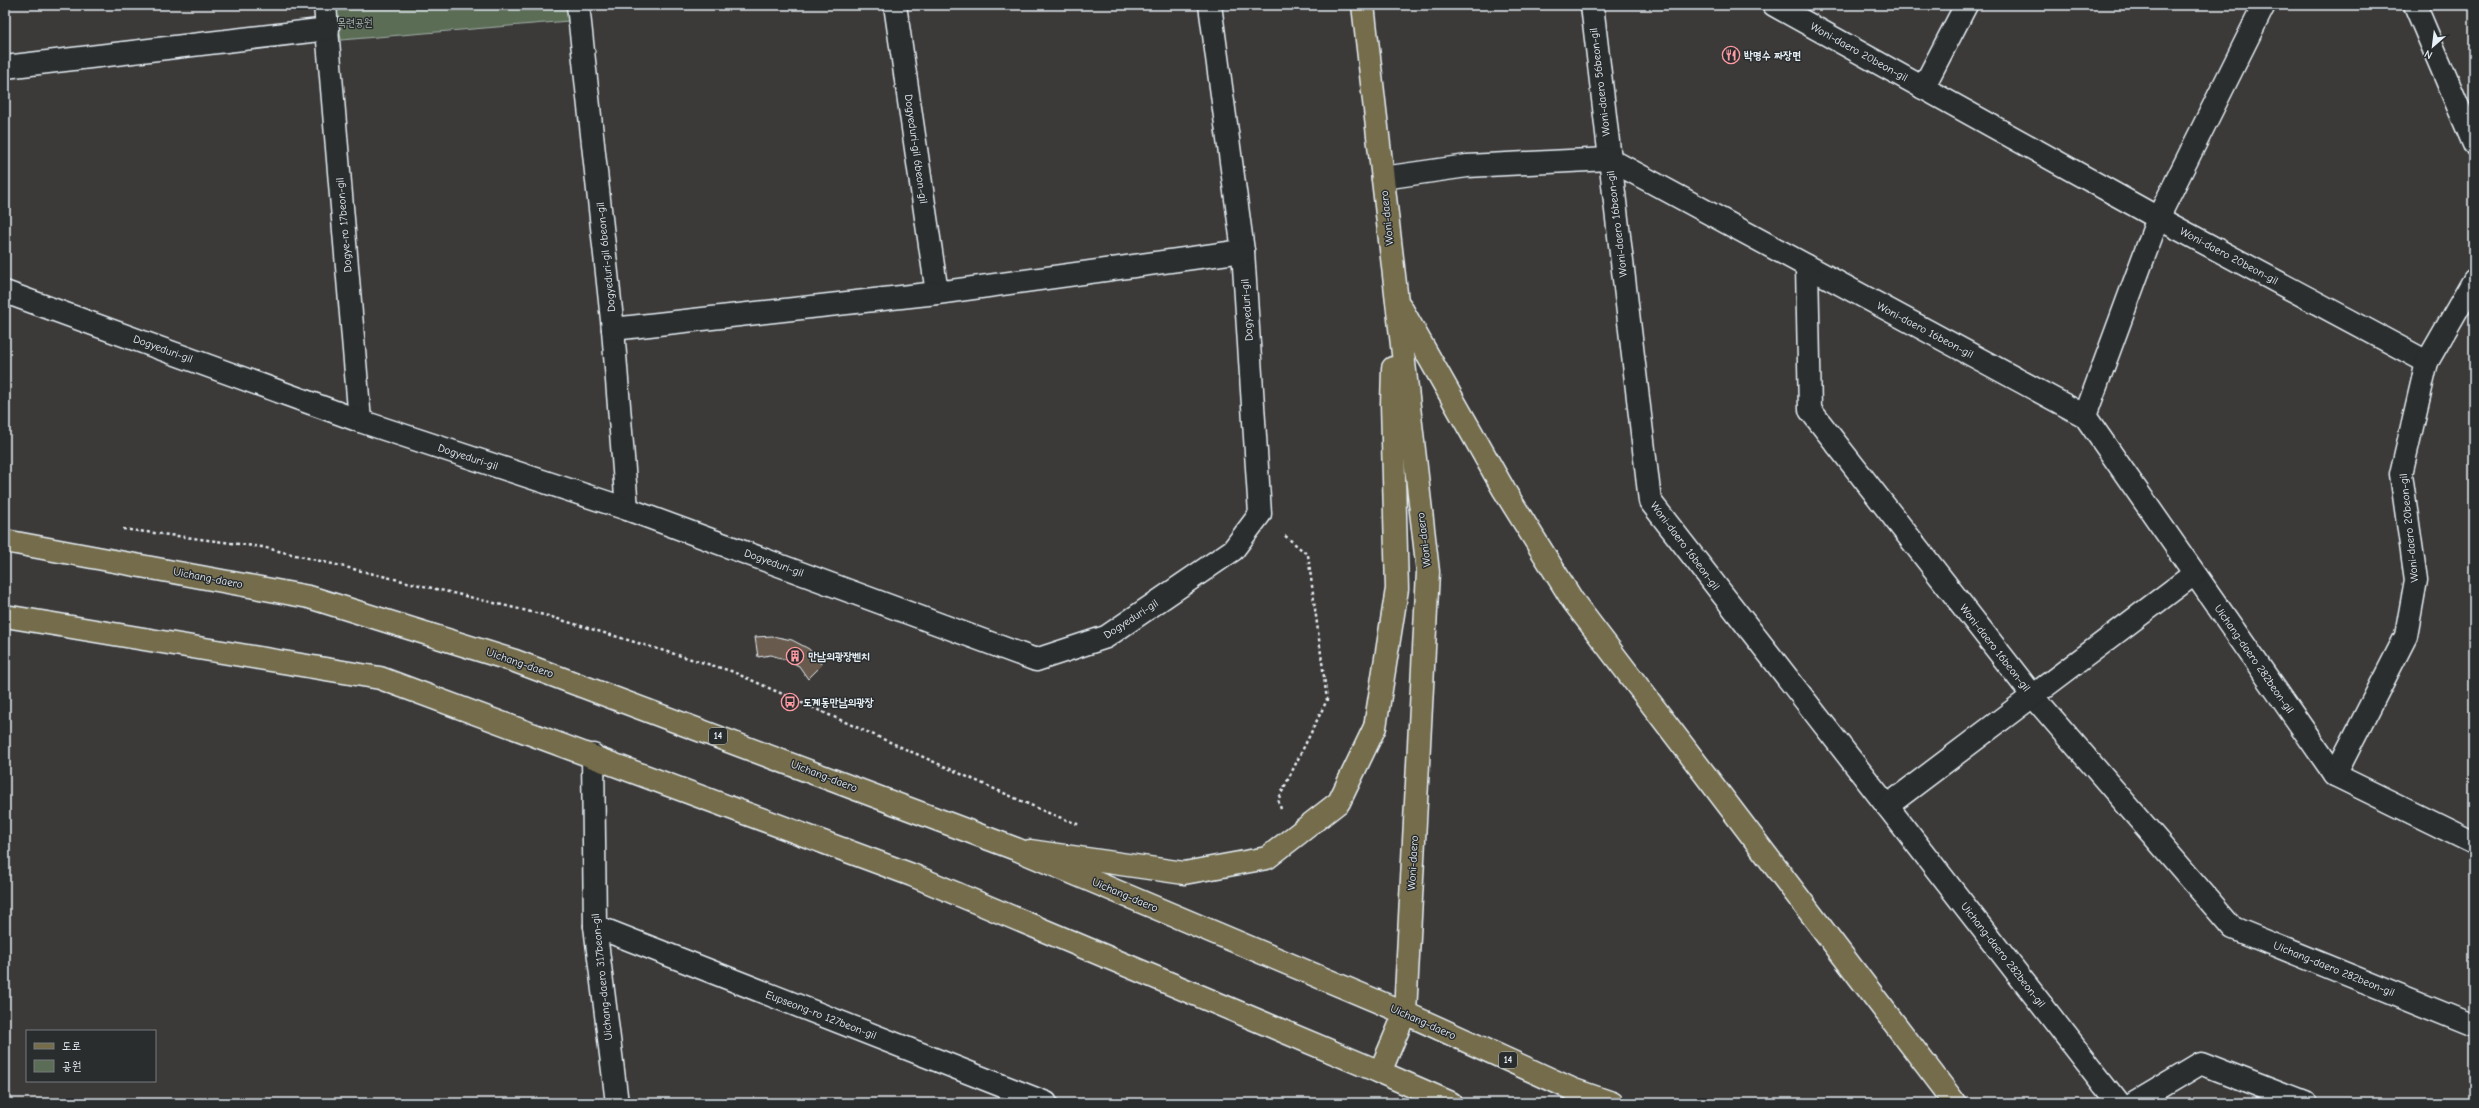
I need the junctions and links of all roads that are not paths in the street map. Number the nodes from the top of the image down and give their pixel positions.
1 (325, 5) edge
2 (578, 5) edge
3 (895, 5) edge
4 (1210, 5) edge
5 (1363, 5) edge
6 (1592, 5) edge
7 (1774, 5) edge
8 (1966, 5) edge
9 (2264, 5) edge
10 (2415, 5) edge
11 (328, 29) junction
12 (5, 67) edge
13 (1924, 88) junction
14 (2474, 144) edge
15 (1609, 159) junction
16 (1383, 178) junction
17 (2158, 218) junction
18 (1243, 251) junction
19 (1807, 266) junction
20 (2474, 280) edge
21 (5, 292) edge
22 (937, 293) junction
23 (1396, 297) junction
24 (614, 330) junction
25 (2427, 362) junction
26 (2085, 416) junction
27 (360, 421) junction
28 (627, 509) junction
29 (5, 541) edge
30 (2194, 574) junction
31 (5, 616) edge
32 (2033, 696) junction
33 (593, 755) junction
34 (2335, 775) junction
35 (1887, 806) junction
36 (2474, 843) edge
37 (1016, 849) junction
38 (595, 926) junction
39 (1405, 1013) junction
40 (2474, 1026) edge
41 (1380, 1072) junction
42 (618, 1103) edge
43 (1046, 1103) edge
44 (1451, 1103) edge
45 (1612, 1103) edge
46 (1955, 1103) edge
47 (2118, 1103) edge
48 (2134, 1103) edge
49 (2304, 1103) edge

1 - 11 street, Dogye-ro 17beon-gil
2 - 24 street, Dogyeduri-gil 6beon-gil
3 - 22 street, Dogyeduri-gil 6beon-gil
4 - 18 street, Dogyeduri-gil
5 - 16 main road, Woni-daero
6 - 15 street, Woni-daero 56beon-gil
7 - 13 street, Woni-daero 20beon-gil
8 - 13 street
9 - 17 street
10 - 14 street
11 - 12 street
11 - 27 street, Dogye-ro 17beon-gil
13 - 17 street, Woni-daero 20beon-gil
15 - 16 street, Woni-daero 16beon-gil
15 - 19 street, Woni-daero 16beon-gil
15 - 35 street, Woni-daero 16beon-gil
16 - 23 main road, Woni-daero
17 - 25 street, Woni-daero 20beon-gil
17 - 26 street
18 - 22 street
18 - 28 street, Dogyeduri-gil
19 - 26 street, Woni-daero 16beon-gil
19 - 32 street, Woni-daero 16beon-gil
20 - 25 street, Woni-daero 20beon-gil
21 - 27 street, Dogyeduri-gil
22 - 24 street
23 - 37 main road
23 - 39 main road, Woni-daero
23 - 46 main road
24 - 28 street, Dogyeduri-gil 6beon-gil
25 - 34 street, Woni-daero 20beon-gil
26 - 30 street, Uichang-daero 282beon-gil
27 - 28 street, Dogyeduri-gil
29 - 37 main road, Uichang-daero / 14
30 - 32 street
30 - 34 street, Uichang-daero 282beon-gil
31 - 33 main road
32 - 35 street
32 - 40 street, Uichang-daero 282beon-gil
33 - 38 street, Uichang-daero 317beon-gil
33 - 41 main road
34 - 36 street, Uichang-daero 282beon-gil
35 - 47 street, Uichang-daero 282beon-gil
37 - 39 main road, Uichang-daero / 14
38 - 42 street, Uichang-daero 317beon-gil
38 - 43 street, Eupseong-ro 127beon-gil
39 - 41 main road, Woni-daero
39 - 45 main road, Uichang-daero / 14
41 - 44 main road
48 - 49 street

